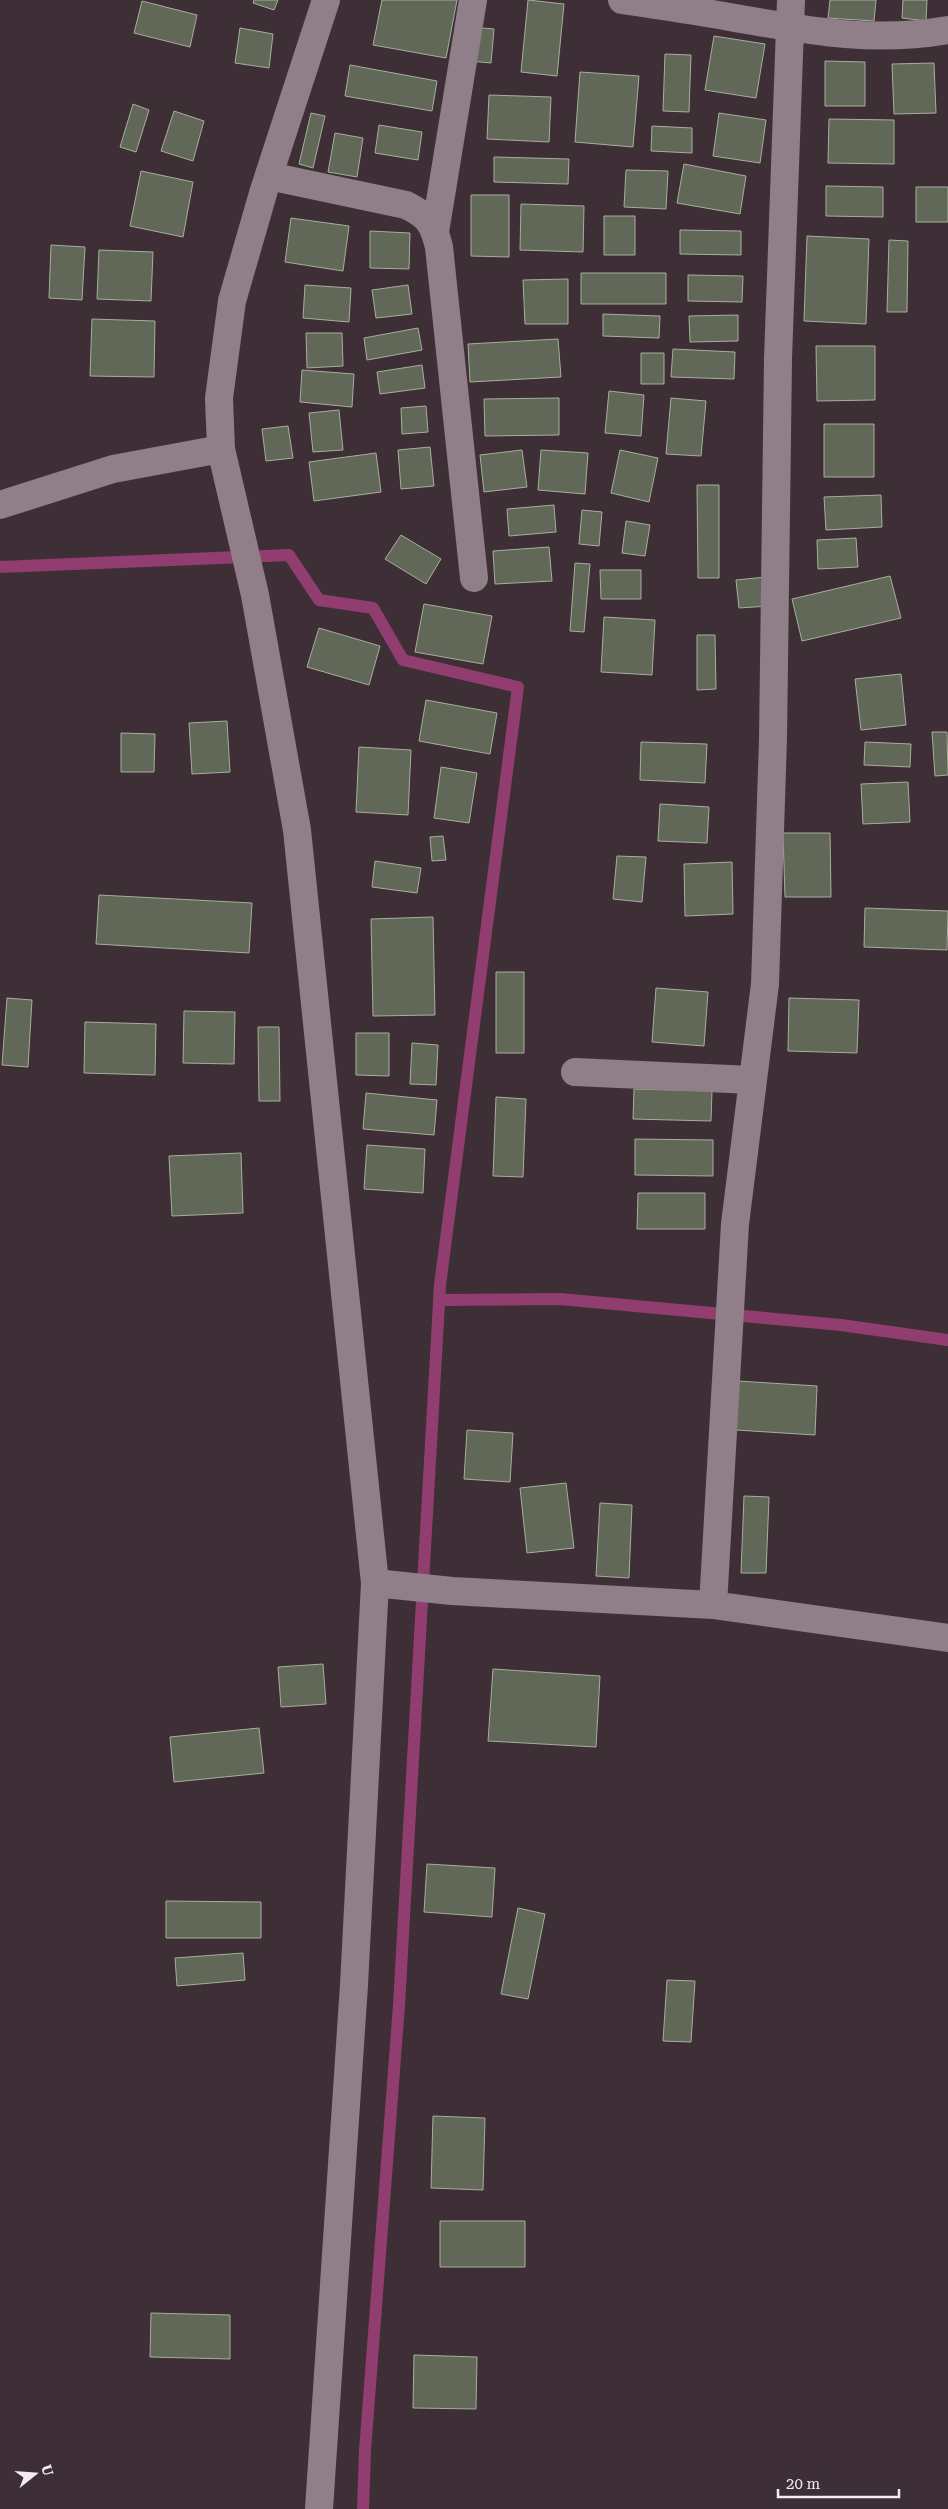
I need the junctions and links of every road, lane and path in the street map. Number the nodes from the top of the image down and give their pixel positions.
1 (326, 0) edge
2 (472, 0) edge
3 (622, 0) edge
4 (791, 0) edge
5 (789, 28) junction
6 (948, 30) edge
7 (269, 176) junction
8 (436, 232) junction
9 (221, 450) junction
10 (0, 505) edge
11 (474, 578) dead end
12 (576, 1072) dead end
13 (752, 1080) junction
14 (375, 1583) junction
15 (713, 1605) junction
16 (948, 1638) edge
17 (319, 2509) edge

1 - 7 street
2 - 8 street
3 - 5 street
4 - 5 street
5 - 6 street
5 - 13 street
7 - 8 street
7 - 9 street
8 - 11 street
9 - 10 street
9 - 14 street
12 - 13 street
13 - 15 street
14 - 15 street
14 - 17 street
15 - 16 street

